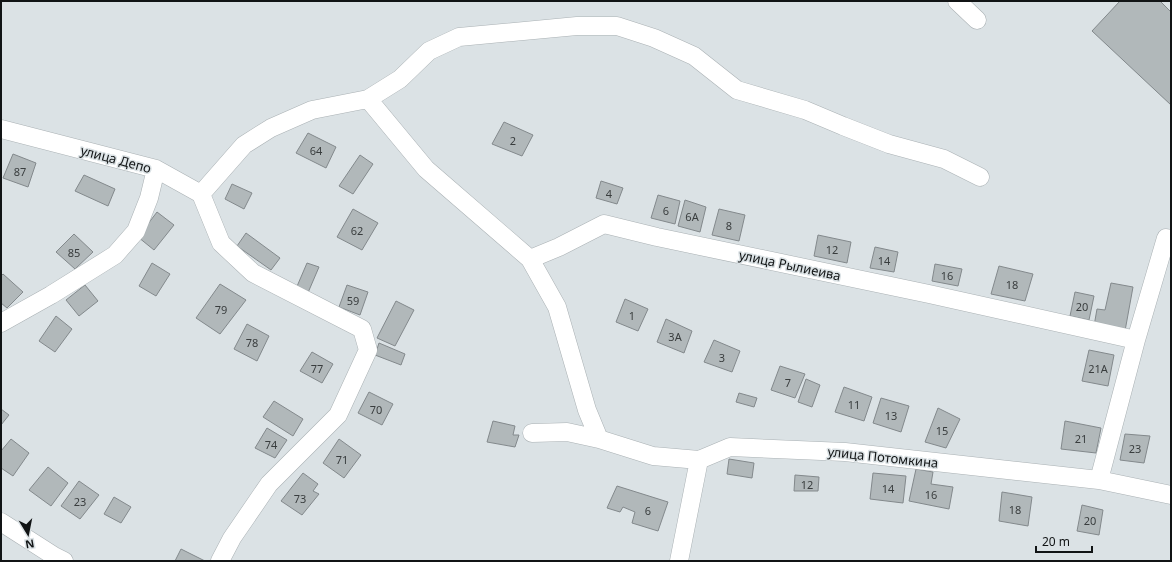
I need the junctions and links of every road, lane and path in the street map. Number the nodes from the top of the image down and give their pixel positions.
1 (957, 1) edge
2 (977, 20) dead end
3 (368, 99) junction
4 (1, 129) edge
5 (156, 169) junction
6 (980, 177) dead end
7 (200, 194) junction
8 (1171, 239) edge
9 (530, 259) junction
10 (1, 323) edge
11 (1136, 340) junction
12 (532, 433) dead end
13 (599, 439) junction
14 (698, 460) junction
15 (1098, 480) junction
16 (1171, 495) edge
17 (1, 522) edge
18 (64, 561) edge
19 (220, 561) edge
20 (679, 561) edge

1 - 2 street
3 - 6 street
3 - 7 street
3 - 9 street
4 - 5 street, улица Депо
5 - 7 street, улица Депо
5 - 10 street
7 - 19 street
8 - 11 street
9 - 11 street, улица Рылиеива
9 - 13 street
11 - 15 street
12 - 13 street, улица Потомкина
13 - 14 street, улица Потомкина
14 - 15 street, улица Потомкина
14 - 20 street
15 - 16 street, улица Потомкина
17 - 18 street

